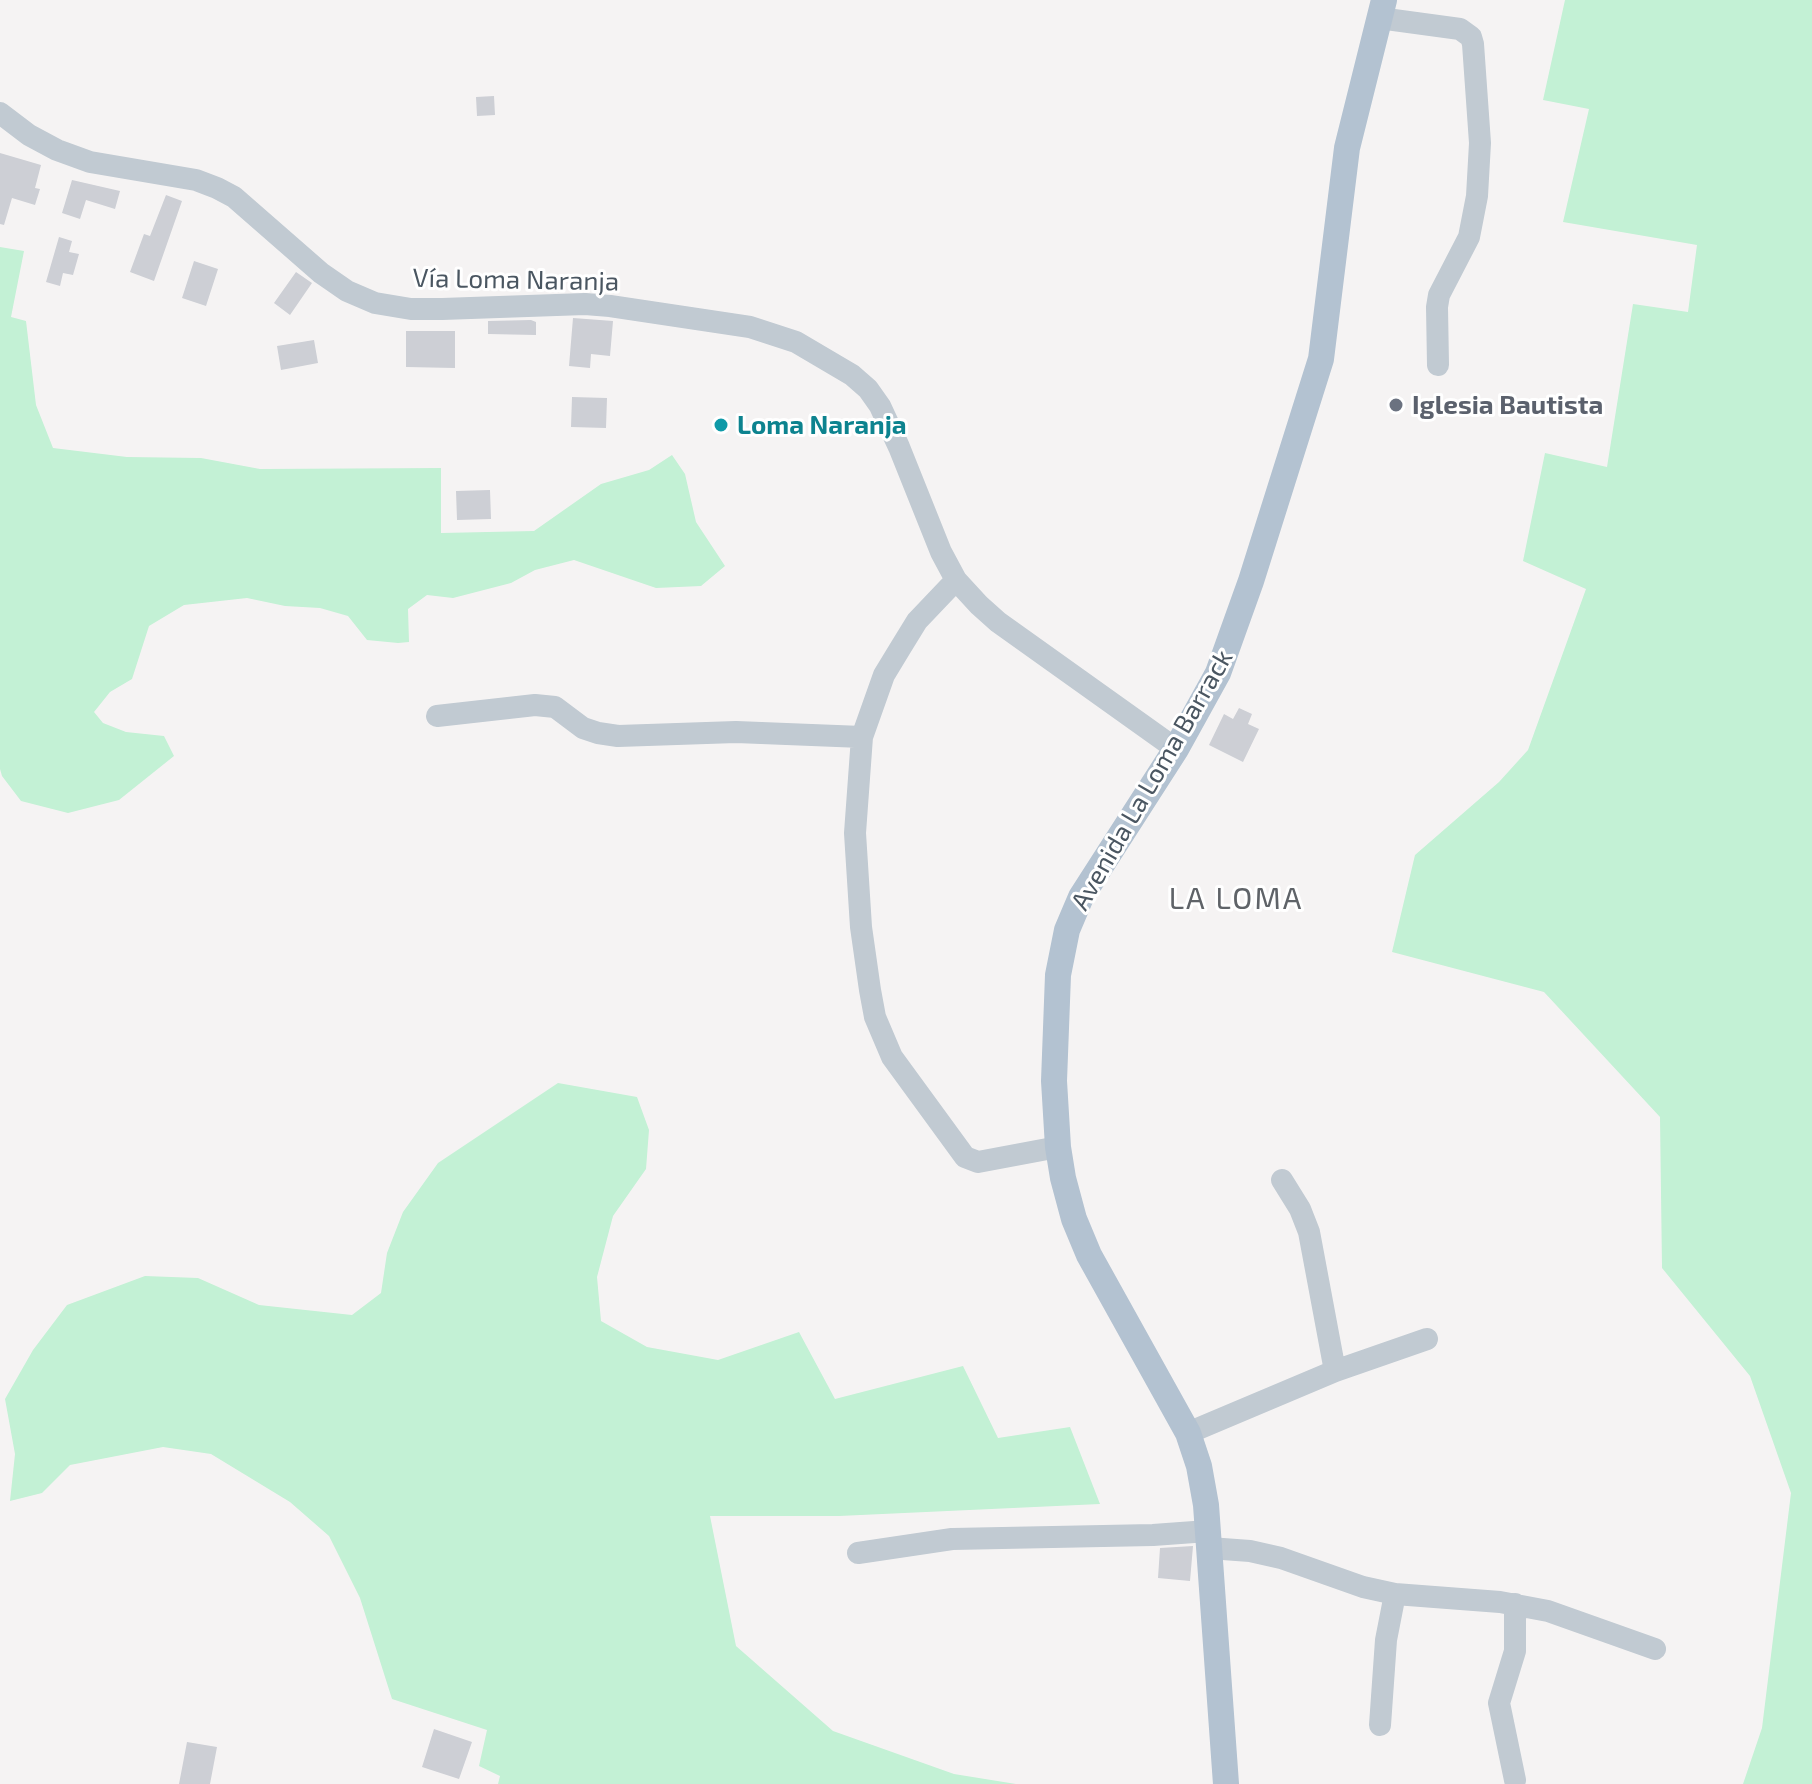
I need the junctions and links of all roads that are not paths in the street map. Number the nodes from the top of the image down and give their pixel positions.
1 (1382, 9) edge
2 (0, 113) edge
3 (1438, 365) dead end
4 (956, 580) junction
5 (437, 716) dead end
6 (862, 737) junction
7 (1176, 749) junction
8 (1058, 1147) junction
9 (1282, 1180) dead end
10 (1427, 1339) dead end
11 (1335, 1371) junction
12 (1188, 1433) junction
13 (1208, 1539) junction
14 (858, 1553) dead end
15 (1395, 1594) junction
16 (1515, 1604) junction
17 (1655, 1649) dead end
18 (1380, 1725) dead end
19 (1515, 1780) dead end
20 (1226, 1784) edge

1 - 3 street
1 - 7 main road, Avenida La Loma Barrack
2 - 4 street, Vía Loma Naranja
4 - 6 street
4 - 7 street, Vía Loma Naranja
5 - 6 street
6 - 8 street
7 - 8 main road, Avenida La Loma Barrack
8 - 12 main road, Avenida La Loma Barrack
9 - 11 street
10 - 11 street
11 - 12 street
12 - 13 main road, Avenida La Loma Barrack
13 - 14 street
13 - 15 street
13 - 20 main road, Avenida La Loma Barrack
15 - 16 street
15 - 18 street
16 - 17 street
16 - 19 street

